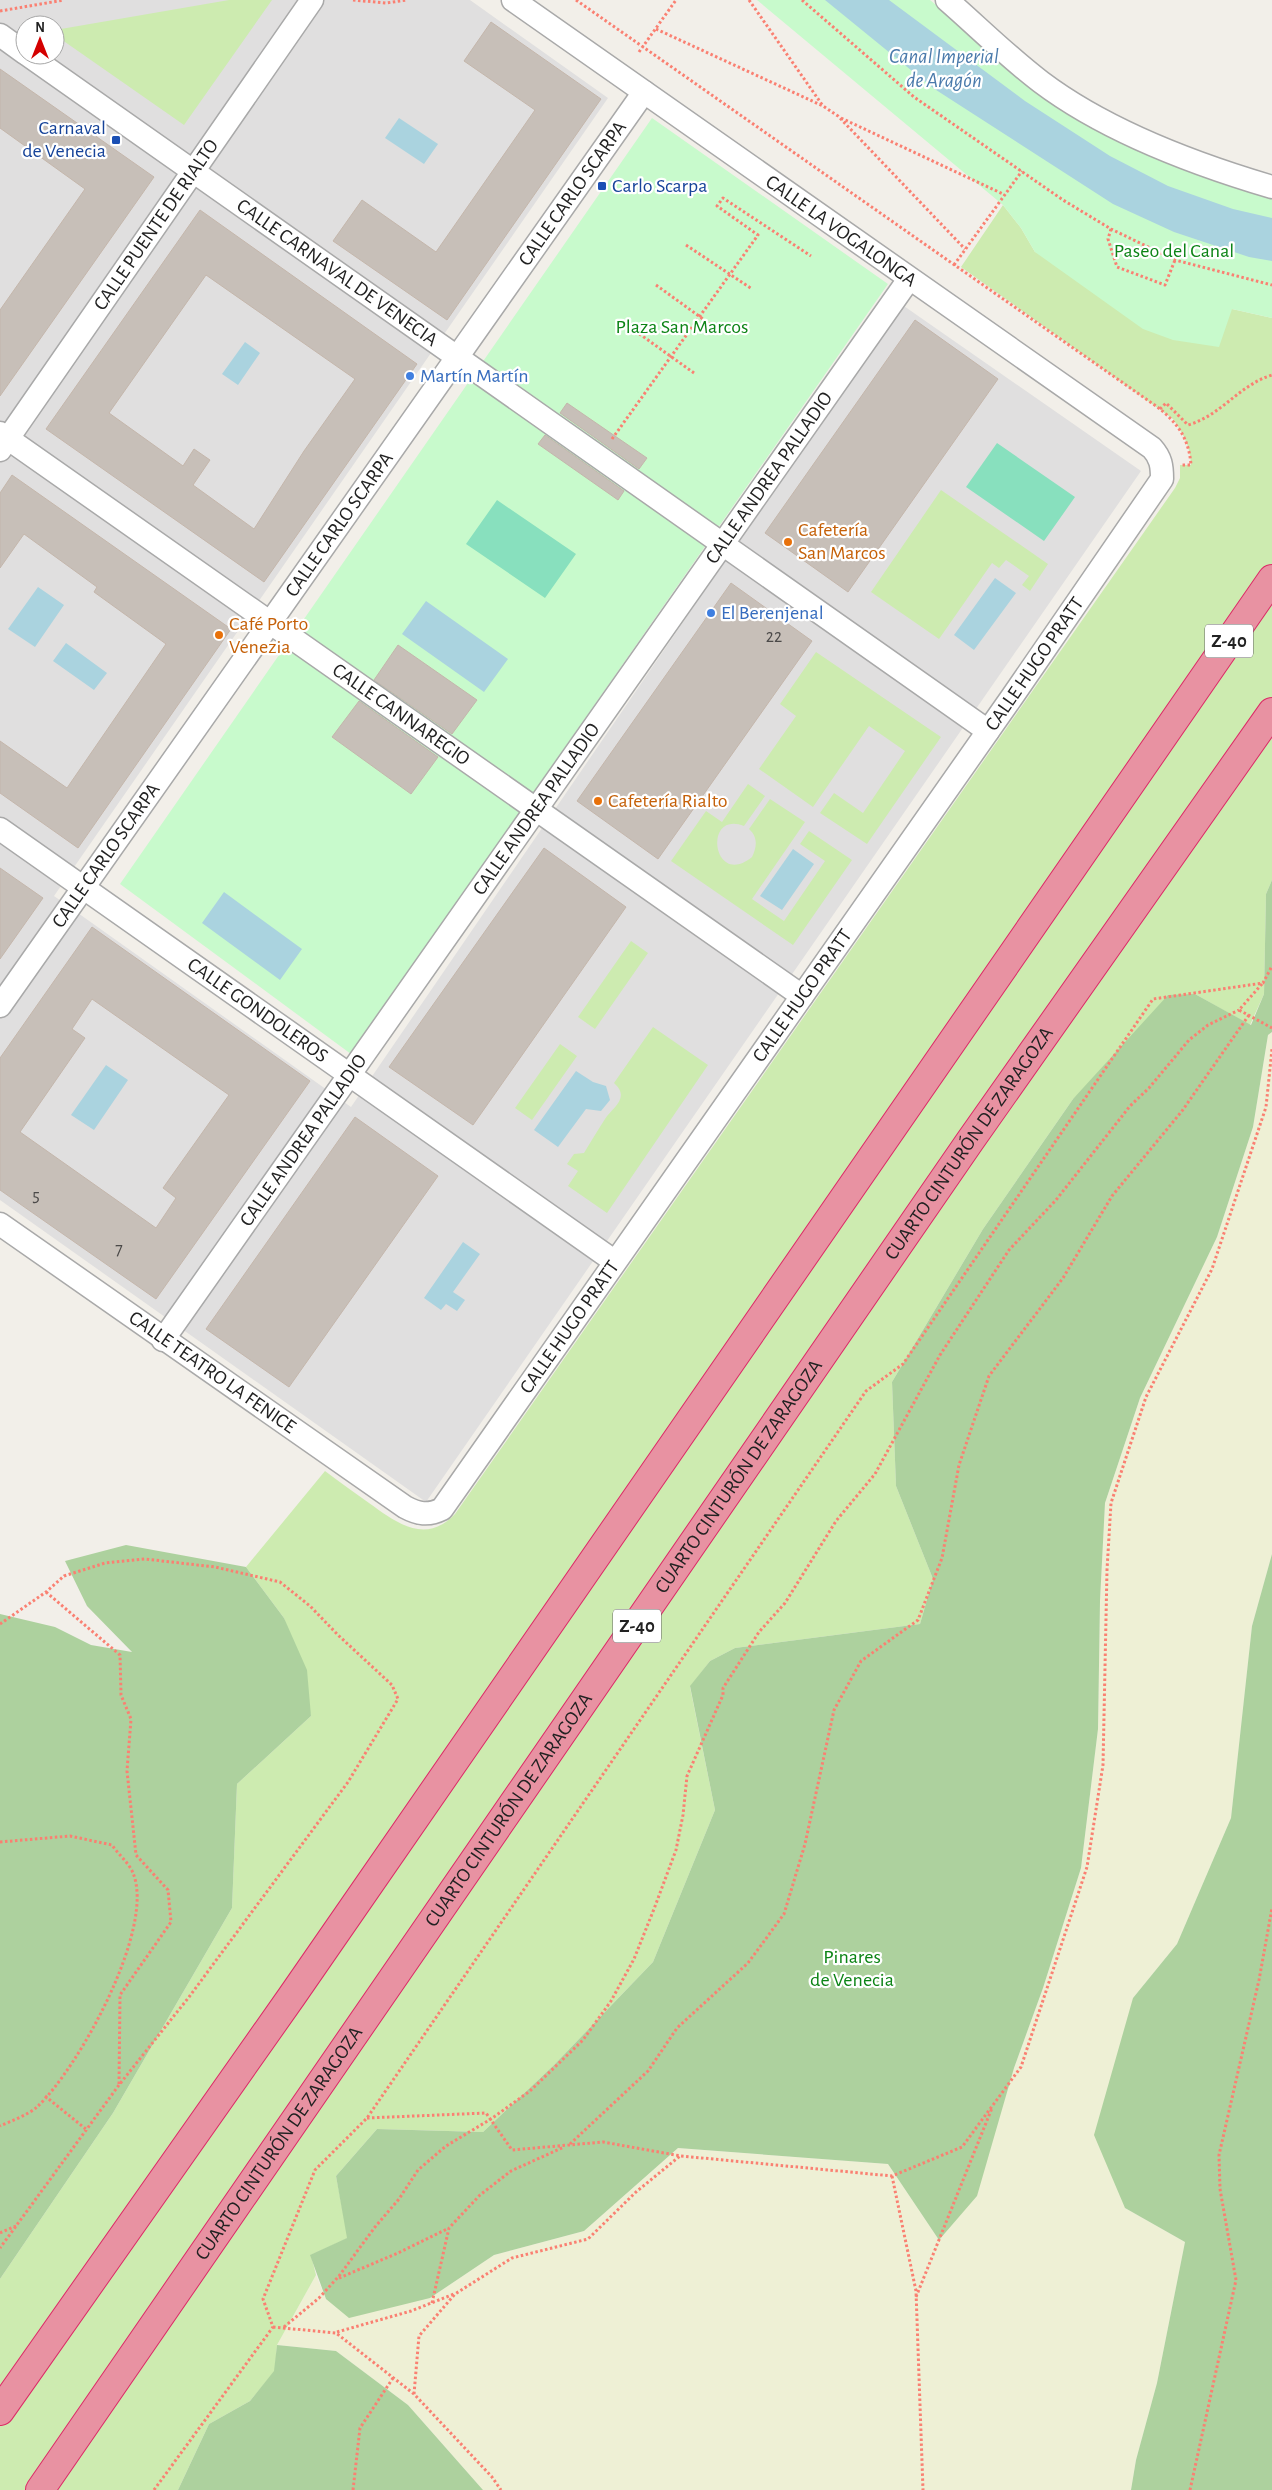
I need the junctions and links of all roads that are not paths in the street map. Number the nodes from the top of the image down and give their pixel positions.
1 (312, 0) edge
2 (513, 0) edge
3 (946, 0) edge
4 (0, 35) edge
5 (15, 46) edge
6 (42, 65) edge
7 (644, 92) junction
8 (194, 172) junction
9 (1272, 187) edge
10 (909, 279) junction
11 (458, 357) junction
12 (3, 441) edge
13 (1171, 468) joint
14 (724, 543) junction
15 (1272, 578) edge
16 (270, 624) junction
17 (1272, 712) edge
18 (988, 731) junction
19 (537, 810) junction
20 (0, 829) edge
21 (82, 886) junction
22 (802, 996) junction
23 (0, 1006) edge
24 (350, 1075) junction
25 (0, 1224) edge
26 (614, 1261) junction
27 (163, 1340) junction
28 (426, 1514) joint
29 (0, 2411) edge
30 (40, 2490) edge

1 - 8 street, CALLE PUENTE DE RIALTO
2 - 7 street, CALLE LA VOGALONGA
3 - 9 street
4 - 5 street
6 - 8 street, CALLE CARNAVAL DE VENECIA
7 - 10 street, CALLE LA VOGALONGA
7 - 11 street, CALLE CARLO SCARPA
8 - 11 street, CALLE CARNAVAL DE VENECIA
8 - 12 street, CALLE PUENTE DE RIALTO
10 - 13 street, CALLE LA VOGALONGA
10 - 14 street, CALLE ANDREA PALLADIO
11 - 14 street, CALLE CARNAVAL DE VENECIA
11 - 16 street, CALLE CARLO SCARPA
12 - 16 street, CALLE CANNAREGIO
13 - 18 street, CALLE HUGO PRATT
14 - 18 street, CALLE CARNAVAL DE VENECIA
14 - 19 street, CALLE ANDREA PALLADIO
15 - 29 highway, Z-40
16 - 19 street, CALLE CANNAREGIO
16 - 21 street, CALLE CARLO SCARPA
17 - 30 highway, CUARTO CINTURÓN DE ZARAGOZA / Z-40
18 - 22 street, CALLE HUGO PRATT
19 - 22 street, CALLE CANNAREGIO
19 - 24 street, CALLE ANDREA PALLADIO
20 - 21 street, CALLE GONDOLEROS
21 - 23 street, CALLE CARLO SCARPA
21 - 24 street, CALLE GONDOLEROS
22 - 26 street, CALLE HUGO PRATT
24 - 26 street, CALLE GONDOLEROS
24 - 27 street, CALLE ANDREA PALLADIO
25 - 27 street, CALLE TEATRO LA FENICE
26 - 28 street, CALLE HUGO PRATT
27 - 28 street, CALLE TEATRO LA FENICE

